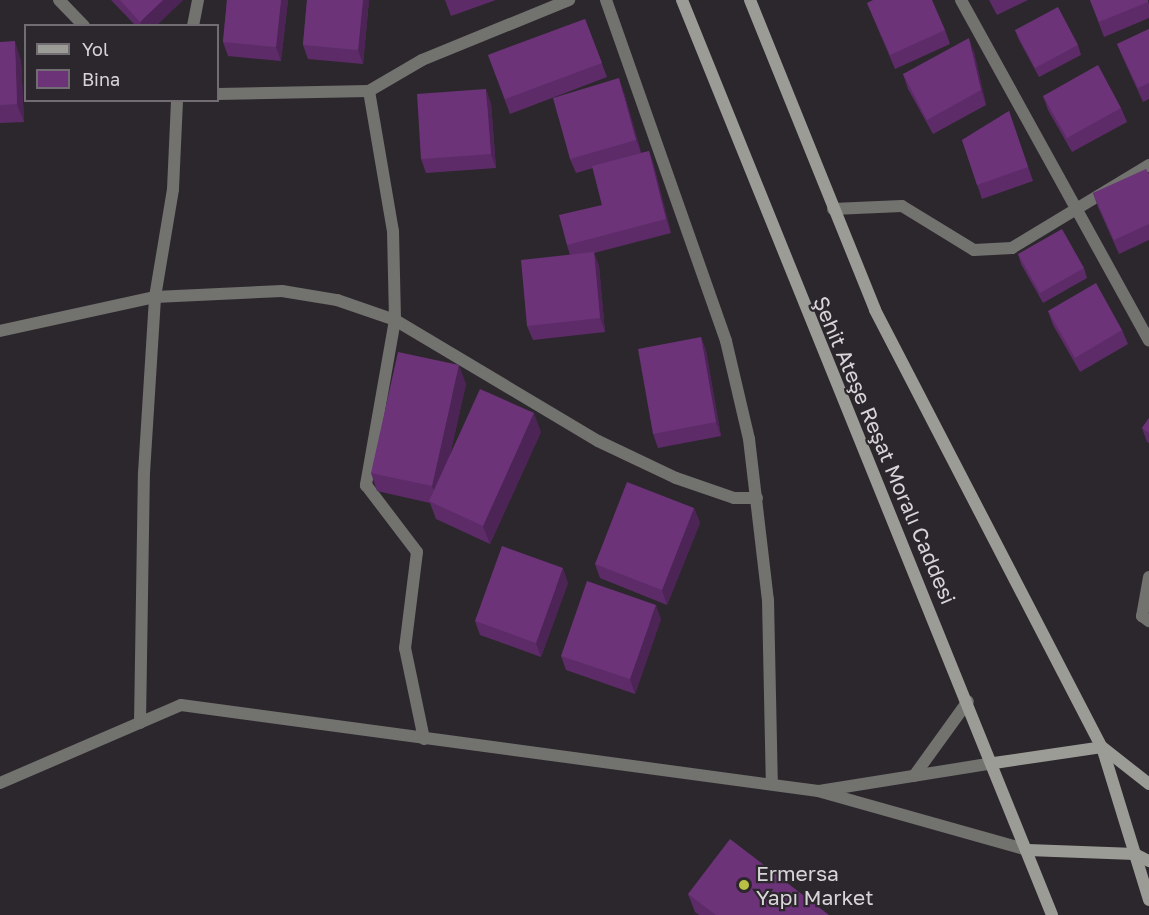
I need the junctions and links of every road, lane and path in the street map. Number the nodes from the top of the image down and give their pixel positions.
1 (59, 0) edge
2 (198, 0) edge
3 (569, 0) edge
4 (606, 0) edge
5 (682, 0) edge
6 (750, 0) edge
7 (961, 0) edge
8 (82, 24) edge
9 (193, 24) edge
10 (369, 91) junction
11 (219, 94) edge
12 (177, 102) edge
13 (1149, 165) edge
14 (1073, 207) junction
15 (832, 209) junction
16 (155, 297) junction
17 (395, 320) junction
18 (0, 331) edge
19 (1149, 340) edge
20 (757, 498) junction
21 (1149, 577) edge
22 (1149, 621) edge
23 (968, 701) junction
24 (140, 723) junction
25 (424, 739) junction
26 (1102, 747) junction
27 (994, 763) junction
28 (914, 776) junction
29 (0, 783) edge
30 (772, 784) junction
31 (1149, 784) edge
32 (818, 791) junction
33 (1028, 850) junction
34 (1135, 854) junction
35 (1149, 861) edge
36 (1149, 900) edge
37 (1052, 915) edge

1 - 8 street
2 - 9 street
3 - 10 street
4 - 20 street
5 - 23 main road, Şehit Ateşe Reşat Moralı Caddesi
6 - 15 main road
7 - 14 street
10 - 11 street
10 - 17 street
12 - 16 street
13 - 14 street
14 - 15 street
14 - 19 street
15 - 26 main road
16 - 17 street
16 - 18 street
16 - 24 street
17 - 20 street
17 - 25 street
20 - 30 street
21 - 22 street
23 - 27 main road, Şehit Ateşe Reşat Moralı Caddesi
23 - 28 street
24 - 25 street
24 - 29 street
25 - 30 street
26 - 27 main road
26 - 31 main road
26 - 34 main road
27 - 28 street
27 - 33 main road, Şehit Ateşe Reşat Moralı Caddesi
28 - 32 street
30 - 32 street
32 - 33 street
33 - 34 main road
33 - 37 main road, Şehit Ateşe Reşat Moralı Caddesi
34 - 35 main road
34 - 36 main road

